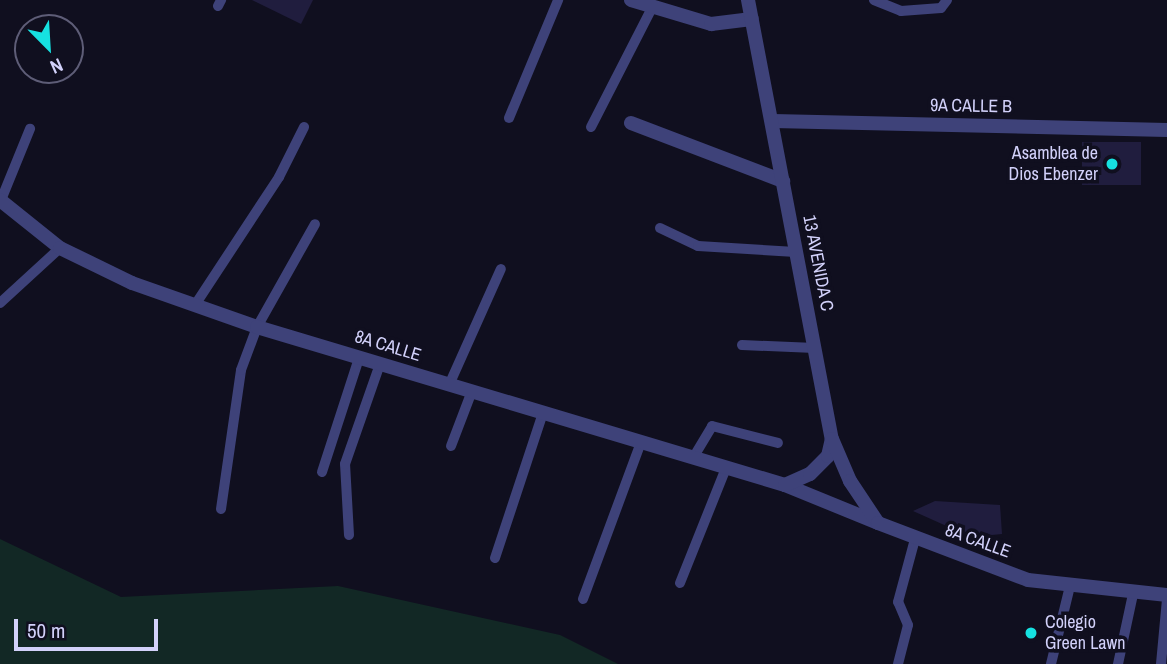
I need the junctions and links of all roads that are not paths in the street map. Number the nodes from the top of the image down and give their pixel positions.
1 (558, 0) edge
2 (631, 0) edge
3 (748, 0) edge
4 (874, 0) edge
5 (947, 0) edge
6 (652, 8) junction
7 (752, 19) junction
8 (509, 118) dead end
9 (773, 121) junction
10 (631, 123) dead end
11 (304, 127) dead end
12 (591, 127) dead end
13 (30, 129) dead end
14 (1167, 130) edge
15 (783, 181) junction
16 (0, 200) edge
17 (315, 224) dead end
18 (660, 228) dead end
19 (60, 248) junction
20 (796, 252) junction
21 (501, 269) dead end
22 (0, 303) edge
23 (195, 305) junction
24 (257, 327) junction
25 (742, 345) dead end
26 (815, 348) junction
27 (359, 358) junction
28 (380, 364) junction
29 (449, 385) junction
30 (472, 391) junction
31 (542, 413) junction
32 (832, 439) junction
33 (641, 442) junction
34 (778, 443) dead end
35 (451, 446) dead end
36 (693, 458) junction
37 (726, 468) junction
38 (322, 472) dead end
39 (785, 485) junction
40 (220, 509) dead end
41 (878, 523) junction
42 (349, 535) dead end
43 (915, 539) junction
44 (495, 558) dead end
45 (680, 583) dead end
46 (1070, 586) junction
47 (1133, 594) junction
48 (1167, 597) edge
49 (583, 599) dead end
50 (898, 664) edge
51 (1051, 664) edge
52 (1118, 664) edge
53 (1161, 664) edge

1 - 8 lane
2 - 6 street
3 - 7 street, 13 AVENIDA C
4 - 5 lane
6 - 7 street
6 - 12 lane
7 - 9 street, 13 AVENIDA C
9 - 14 street, 9A CALLE B
9 - 15 street, 13 AVENIDA C
10 - 15 street
11 - 23 lane
13 - 16 lane
15 - 20 street, 13 AVENIDA C
16 - 19 street, 8A CALLE
17 - 24 lane
18 - 20 lane
19 - 22 lane
19 - 23 street, 8A CALLE
20 - 26 street, 13 AVENIDA C
21 - 29 lane
23 - 24 street, 8A CALLE
24 - 27 street, 8A CALLE
24 - 40 lane
25 - 26 lane
26 - 32 street, 13 AVENIDA C
27 - 28 street, 8A CALLE
27 - 38 lane
28 - 29 street, 8A CALLE
28 - 42 lane
29 - 30 street, 8A CALLE
30 - 31 street, 8A CALLE
30 - 35 lane
31 - 33 street, 8A CALLE
31 - 44 lane
32 - 39 street
32 - 41 street, 13 AVENIDA C
33 - 36 street, 8A CALLE
33 - 49 lane
34 - 36 lane
36 - 37 street, 8A CALLE
37 - 39 street, 8A CALLE
37 - 45 lane
39 - 41 street, 8A CALLE
41 - 43 street, 8A CALLE
43 - 46 street, 8A CALLE
43 - 50 lane
46 - 47 street, 8A CALLE
46 - 51 lane
47 - 48 street, 8A CALLE
47 - 52 lane
48 - 53 lane

